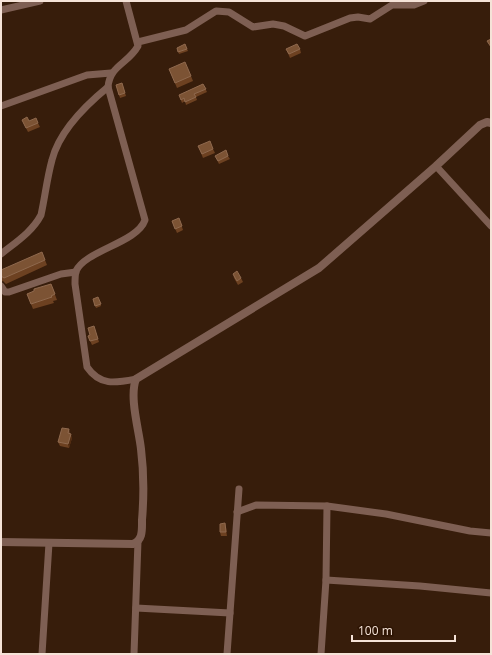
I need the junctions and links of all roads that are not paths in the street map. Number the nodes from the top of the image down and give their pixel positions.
1 (40, 1) edge
2 (126, 1) edge
3 (424, 1) edge
4 (1, 10) edge
5 (138, 42) junction
6 (111, 73) junction
7 (108, 87) junction
8 (1, 106) edge
9 (491, 123) edge
10 (436, 166) junction
11 (491, 226) edge
12 (1, 254) edge
13 (76, 272) junction
14 (1, 286) edge
15 (136, 379) junction
16 (239, 489) dead end
17 (327, 506) junction
18 (237, 512) junction
19 (491, 533) edge
20 (138, 541) junction
21 (1, 542) edge
22 (49, 543) junction
23 (326, 580) junction
24 (491, 594) edge
25 (136, 608) junction
26 (230, 614) junction
27 (42, 654) edge
28 (134, 654) edge
29 (228, 654) edge
30 (321, 654) edge

1 - 4 street
2 - 5 street
3 - 5 street
5 - 6 street
6 - 7 street
6 - 8 street
7 - 12 street
7 - 13 street
9 - 10 street
10 - 11 street
10 - 15 street
13 - 14 street
13 - 15 street
15 - 20 street
16 - 18 street
17 - 18 street
17 - 19 street
17 - 23 street
18 - 26 street
20 - 22 street
20 - 25 street
21 - 22 street
22 - 27 street
23 - 24 street
23 - 30 street
25 - 26 street
25 - 28 street
26 - 29 street

